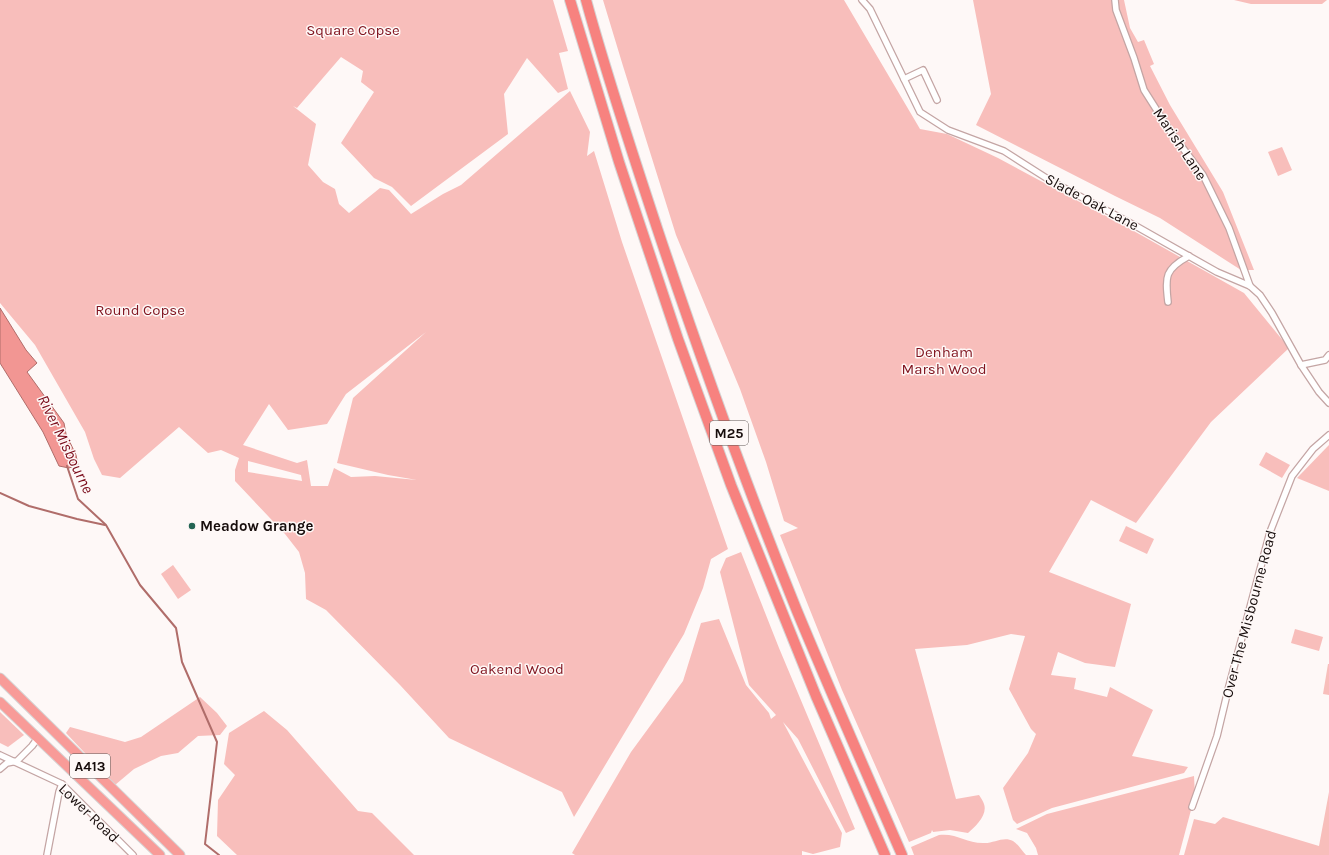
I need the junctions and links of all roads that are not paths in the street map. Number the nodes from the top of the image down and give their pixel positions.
1 (570, 0) edge
2 (586, 0) edge
3 (862, 0) edge
4 (1115, 0) edge
5 (904, 79) junction
6 (937, 100) dead end
7 (1189, 256) junction
8 (1250, 286) junction
9 (1168, 302) dead end
10 (1329, 355) edge
11 (1301, 365) junction
12 (1329, 403) edge
13 (1329, 435) edge
14 (0, 678) edge
15 (0, 702) edge
16 (38, 738) junction
17 (0, 754) edge
18 (17, 762) junction
19 (0, 769) edge
20 (62, 784) junction
21 (1192, 807) dead end
22 (47, 855) edge
23 (133, 855) edge
24 (160, 855) edge
25 (180, 855) edge
26 (885, 855) edge
27 (902, 855) edge

1 - 26 highway, M25
2 - 27 highway, M25
3 - 5 street, Slade Oak Lane
4 - 8 street, Marish Lane
5 - 6 street
5 - 7 street, Slade Oak Lane
7 - 8 street, Slade Oak Lane
7 - 9 street
8 - 11 street, Slade Oak Lane
10 - 11 street
11 - 12 street, Slade Oak Lane
13 - 21 street, Over The Misbourne Road
14 - 25 highway, A413
15 - 16 highway, A413
16 - 18 street
16 - 24 highway, A413
17 - 18 street, Lower Road
18 - 19 street
18 - 20 street, Lower Road
20 - 22 street
20 - 23 street, Lower Road

